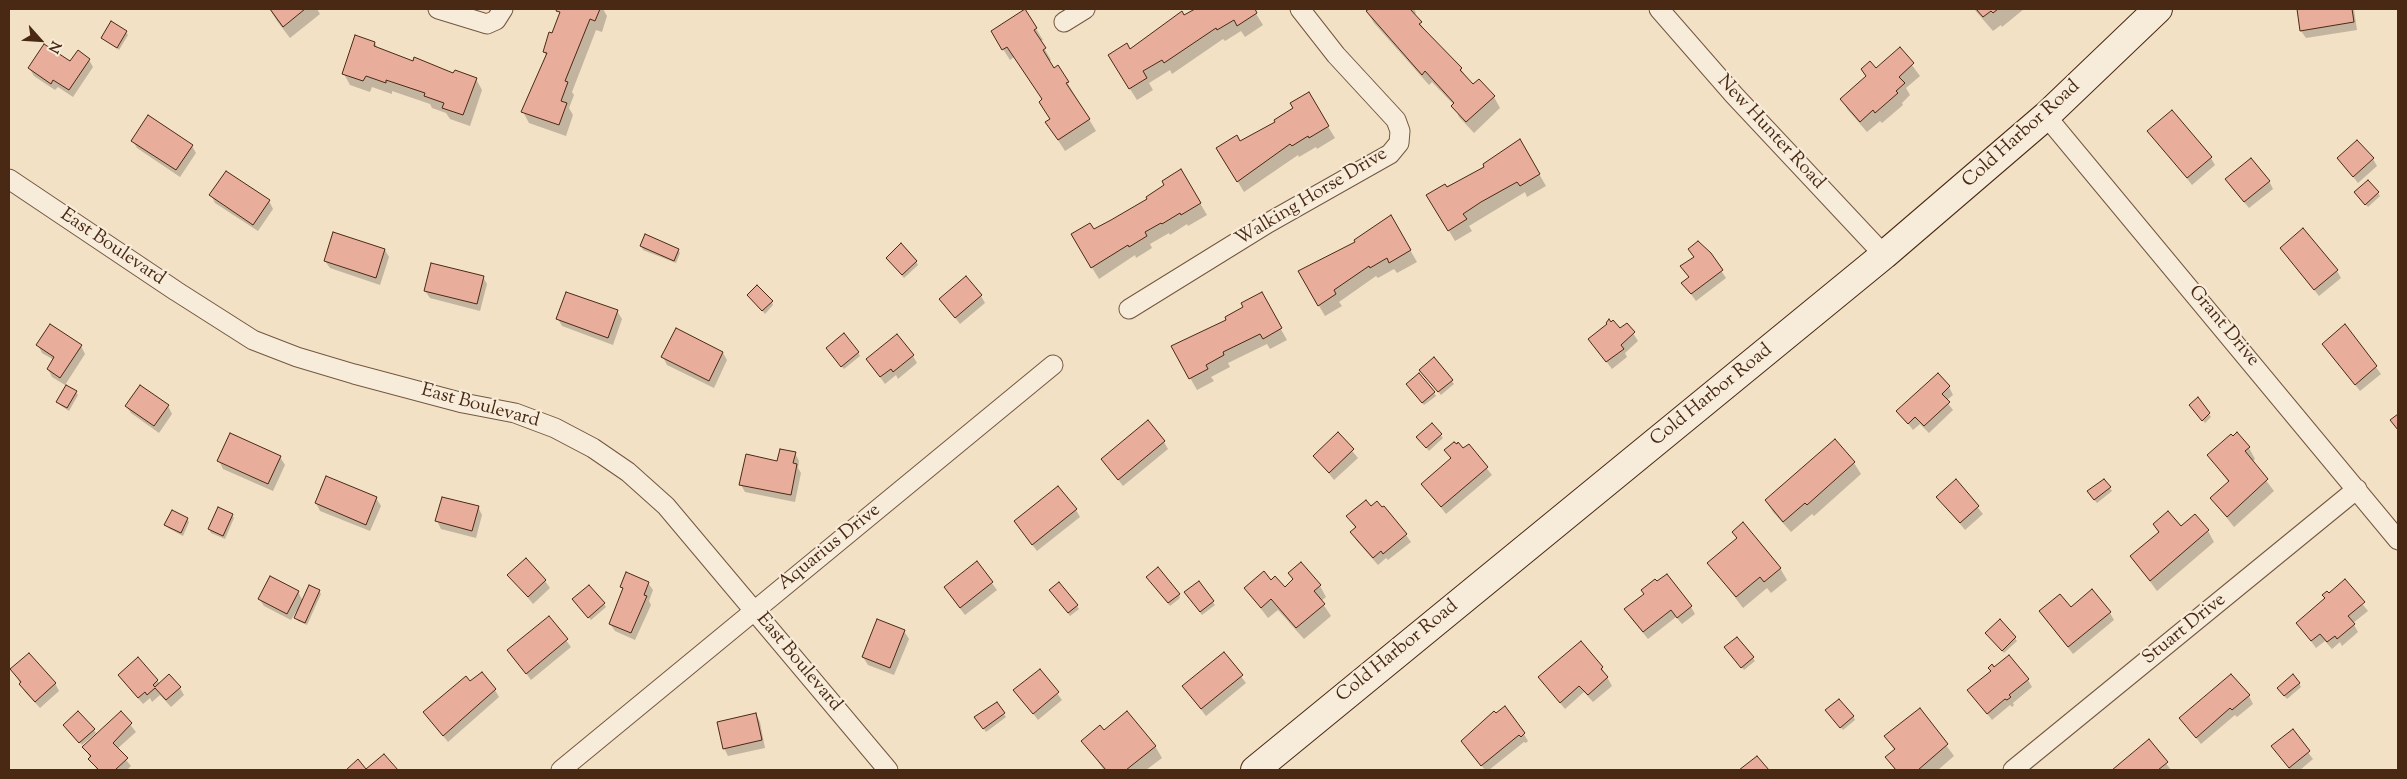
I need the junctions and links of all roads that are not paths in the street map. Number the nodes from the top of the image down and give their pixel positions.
1 (438, 9) edge
2 (502, 9) edge
3 (1085, 9) edge
4 (1300, 9) edge
5 (1659, 9) edge
6 (2158, 9) edge
7 (1064, 22) dead end
8 (2046, 116) junction
9 (9, 179) edge
10 (1884, 255) junction
11 (1129, 308) dead end
12 (1053, 366) dead end
13 (2357, 489) junction
14 (2398, 540) edge
15 (754, 610) junction
16 (561, 770) edge
17 (888, 770) edge
18 (1255, 770) edge
19 (2013, 770) edge

1 - 2 street
3 - 7 street
4 - 11 street, Walking Horse Drive
5 - 10 street, New Hunter Road
6 - 8 main road, Cold Harbor Road
8 - 10 main road, Cold Harbor Road
8 - 13 street, Grant Drive
9 - 15 street, East Boulevard
10 - 18 main road, Cold Harbor Road
12 - 15 street, Aquarius Drive
13 - 14 street, Grant Drive
13 - 19 street, Stuart Drive
15 - 16 street, Aquarius Drive
15 - 17 street, East Boulevard

